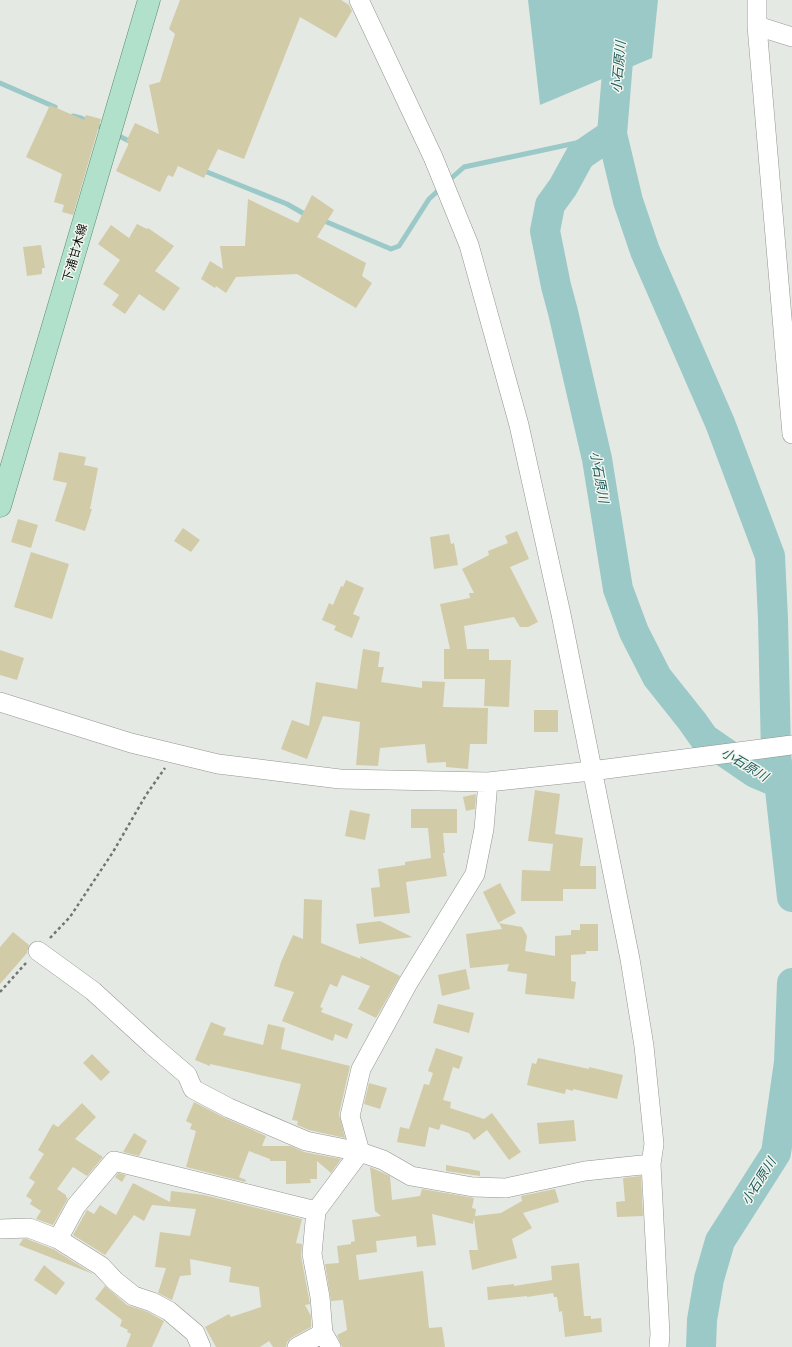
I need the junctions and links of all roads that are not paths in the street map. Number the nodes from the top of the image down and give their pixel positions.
1 (149, 0) edge
2 (359, 0) edge
3 (757, 0) edge
4 (757, 26) junction
5 (792, 37) edge
6 (792, 434) edge
7 (0, 506) edge
8 (0, 702) edge
9 (792, 745) edge
10 (596, 770) junction
11 (488, 782) junction
12 (38, 951) road end
13 (360, 1152) junction
14 (651, 1164) junction
15 (316, 1211) junction
16 (0, 1229) edge
17 (58, 1240) junction
18 (327, 1340) edge
19 (201, 1347) edge
20 (297, 1347) edge
21 (659, 1347) edge

1 - 7 main road, 下浦甘木線
2 - 10 street
3 - 4 street
4 - 5 street
4 - 6 street
8 - 11 street
9 - 10 street
10 - 11 street
10 - 14 street
11 - 13 street
12 - 13 street
13 - 14 street
13 - 15 street
14 - 21 street
15 - 17 street
15 - 18 street
16 - 17 street
17 - 19 street
18 - 20 street

